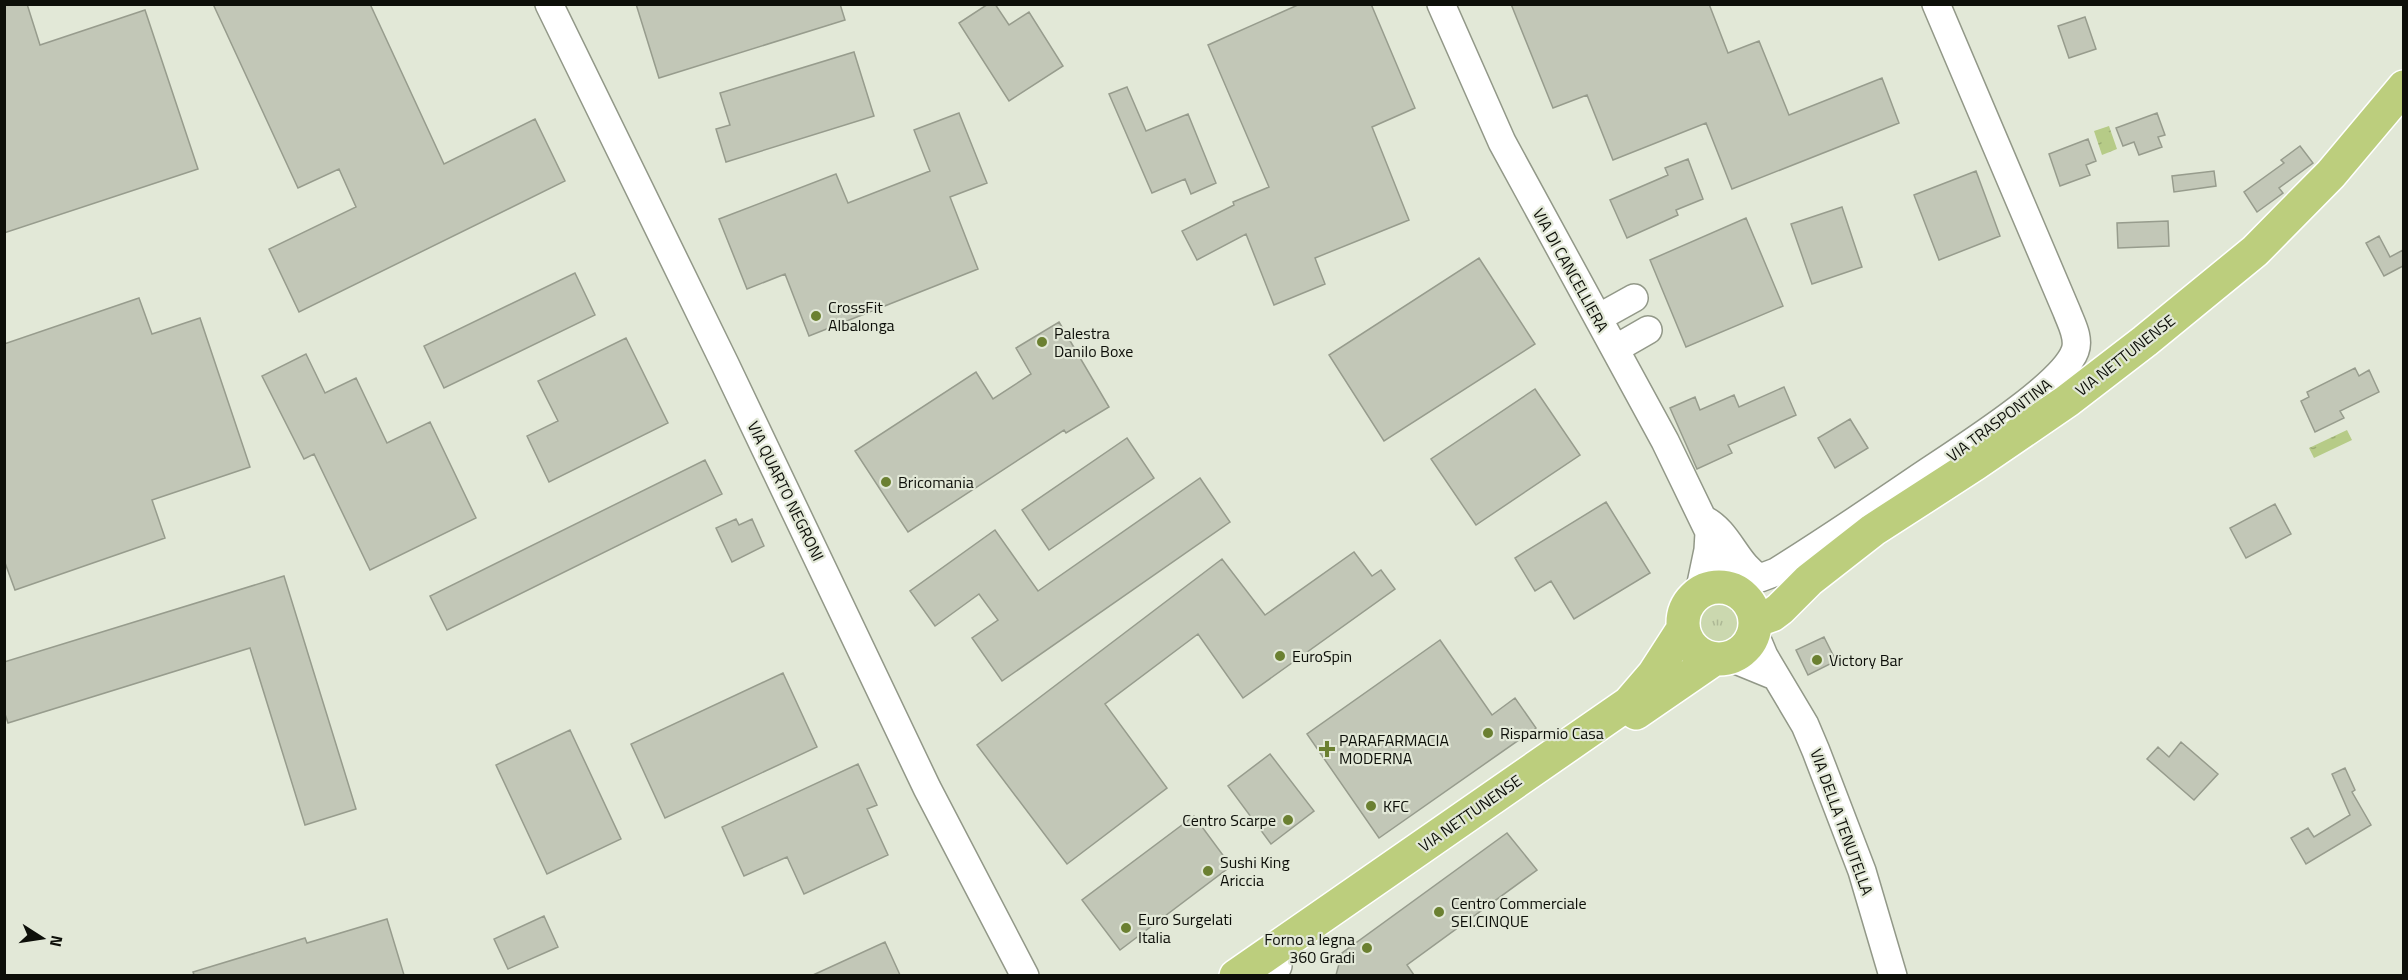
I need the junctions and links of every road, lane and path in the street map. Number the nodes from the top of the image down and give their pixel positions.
1 (549, 4) edge
2 (1441, 4) edge
3 (1936, 4) edge
4 (2403, 87) edge
5 (1634, 298) dead end
6 (1598, 318) junction
7 (1648, 330) dead end
8 (1614, 349) junction
9 (1706, 526) junction
10 (1736, 606) junction
11 (1683, 629) junction
12 (1722, 659) junction
13 (1775, 676) junction
14 (1272, 972) edge
15 (1025, 975) edge
16 (1236, 975) edge
17 (1893, 975) edge

1 - 15 street, VIA QUARTO NEGRONI
2 - 6 street, VIA DI CANCELLIERA
3 - 9 street, VIA TRASPONTINA
4 - 10 main road, VIA NETTUNENSE
5 - 6 street
6 - 8 street, VIA DI CANCELLIERA
7 - 8 street
8 - 9 street, VIA DI CANCELLIERA
9 - 10 street, VIA DI CANCELLIERA
10 - 11 main road, VIA NETTUNENSE
10 - 12 main road, VIA NETTUNENSE
10 - 13 street, VIA DELLA TENUTELLA
11 - 12 main road
11 - 16 main road, VIA NETTUNENSE
12 - 13 street
12 - 14 main road, VIA NETTUNENSE
13 - 17 street, VIA DELLA TENUTELLA

